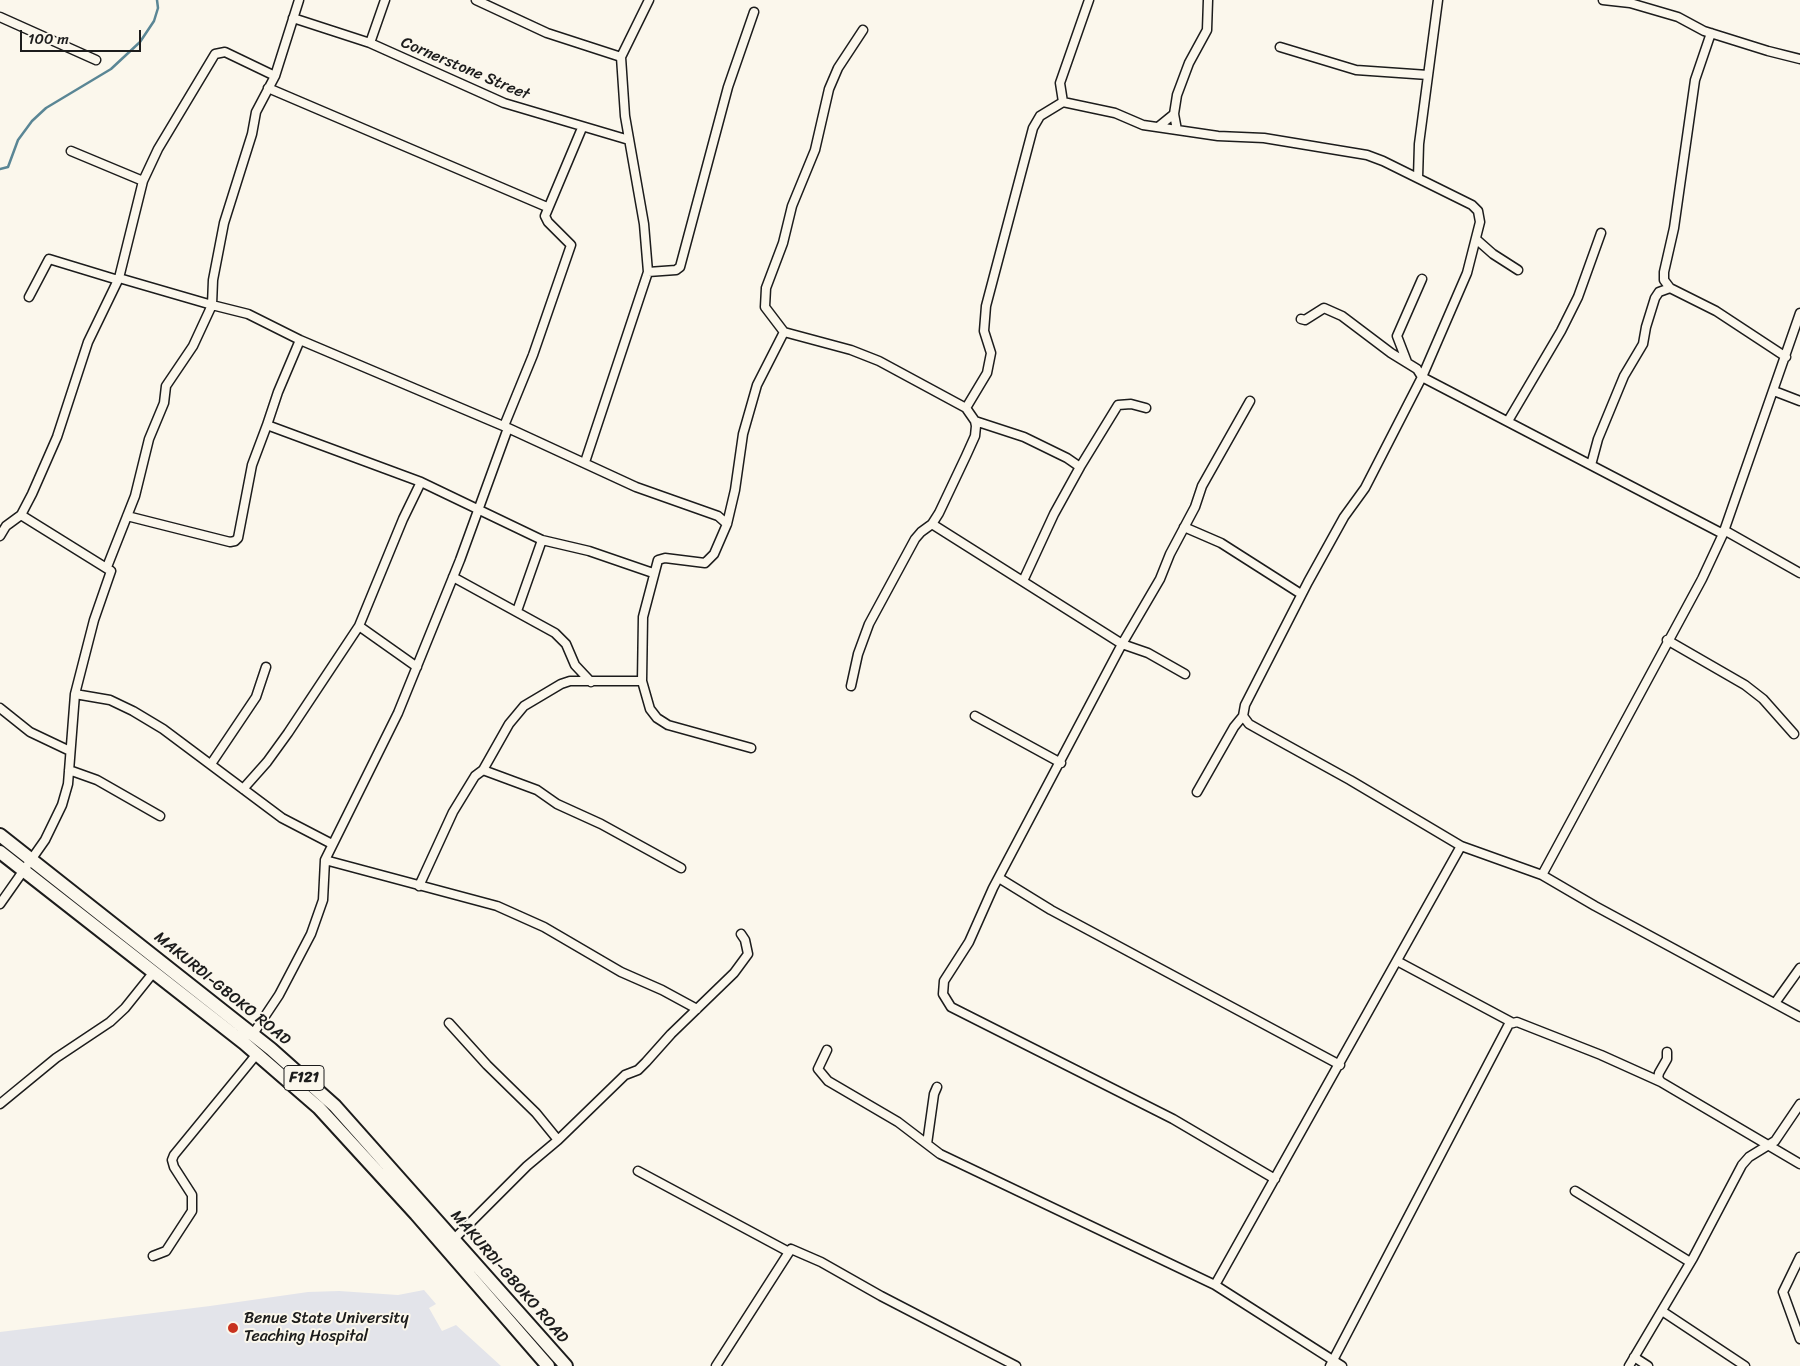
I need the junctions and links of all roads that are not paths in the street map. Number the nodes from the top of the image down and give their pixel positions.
1 (299, 0) edge
2 (385, 0) edge
3 (478, 0) edge
4 (649, 0) edge
5 (1089, 0) edge
6 (1208, 0) edge
7 (1438, 0) edge
8 (1603, 0) edge
9 (754, 12) dead end
10 (0, 17) edge
11 (293, 18) junction
12 (863, 30) dead end
13 (1710, 33) junction
14 (370, 43) junction
15 (1280, 47) dead end
16 (621, 57) junction
17 (1800, 58) edge
18 (96, 60) dead end
19 (1428, 75) junction
20 (275, 76) junction
21 (268, 88) junction
22 (1063, 102) junction
23 (1174, 114) junction
24 (1158, 127) junction
25 (582, 128) junction
26 (1177, 130) junction
27 (629, 140) junction
28 (70, 151) dead end
29 (1418, 178) junction
30 (143, 181) junction
31 (547, 207) junction
32 (1601, 233) dead end
33 (1476, 239) junction
34 (1518, 270) dead end
35 (648, 272) junction
36 (119, 279) junction
37 (1422, 279) dead end
38 (1670, 288) junction
39 (28, 297) dead end
40 (212, 305) junction
41 (1800, 313) edge
42 (1300, 319) dead end
43 (784, 332) junction
44 (300, 340) junction
45 (1786, 357) junction
46 (1407, 362) junction
47 (1422, 377) junction
48 (1774, 391) junction
49 (1250, 401) dead end
50 (1800, 401) edge
51 (966, 408) junction
52 (1146, 408) dead end
53 (975, 421) junction
54 (1508, 421) junction
55 (267, 425) junction
56 (506, 427) junction
57 (585, 462) junction
58 (1591, 465) junction
59 (1080, 467) junction
60 (421, 482) junction
61 (731, 507) junction
62 (478, 510) junction
63 (21, 515) junction
64 (127, 516) junction
65 (718, 516) junction
66 (727, 524) junction
67 (932, 524) junction
68 (1184, 527) junction
69 (1724, 532) junction
70 (0, 536) edge
71 (542, 540) junction
72 (107, 567) junction
73 (653, 573) junction
74 (1800, 573) edge
75 (453, 577) junction
76 (1023, 581) junction
77 (1301, 594) junction
78 (517, 611) junction
79 (359, 626) junction
80 (1667, 640) junction
81 (1122, 644) junction
82 (575, 665) junction
83 (266, 667) dead end
84 (417, 667) junction
85 (1185, 674) dead end
86 (642, 681) junction
87 (570, 682) junction
88 (591, 682) junction
89 (851, 686) dead end
90 (75, 694) junction
91 (0, 708) edge
92 (975, 716) dead end
93 (1243, 716) junction
94 (1794, 734) dead end
95 (751, 748) dead end
96 (70, 752) junction
97 (1061, 763) junction
98 (211, 764) junction
99 (69, 770) junction
100 (483, 770) junction
101 (243, 789) junction
102 (1197, 792) dead end
103 (160, 816) dead end
104 (0, 835) edge
105 (332, 844) junction
106 (1461, 846) junction
107 (0, 852) edge
108 (31, 858) junction
109 (325, 860) junction
110 (681, 868) dead end
111 (24, 869) junction
112 (1542, 875) junction
113 (1000, 878) junction
114 (419, 886) junction
115 (0, 904) edge
116 (741, 934) dead end
117 (1397, 961) junction
118 (1800, 968) edge
119 (153, 972) junction
120 (1775, 1003) junction
121 (697, 1009) junction
122 (1800, 1017) edge
123 (1513, 1023) junction
124 (449, 1024) dead end
125 (252, 1034) junction
126 (827, 1050) dead end
127 (1667, 1052) dead end
128 (256, 1055) junction
129 (1340, 1065) junction
130 (1661, 1082) junction
131 (937, 1087) dead end
132 (0, 1104) edge
133 (1800, 1104) edge
134 (558, 1140) junction
135 (927, 1144) junction
136 (1767, 1146) junction
137 (1800, 1164) edge
138 (638, 1171) dead end
139 (1276, 1179) junction
140 (1575, 1192) dead end
141 (454, 1239) junction
142 (789, 1252) junction
143 (153, 1256) dead end
144 (1800, 1257) edge
145 (1690, 1262) junction
146 (1215, 1284) junction
147 (1662, 1312) junction
148 (1800, 1338) edge
149 (1634, 1358) junction
150 (1331, 1363) edge
151 (548, 1366) edge
152 (566, 1366) edge
153 (716, 1366) edge
154 (1016, 1366) edge
155 (1342, 1366) edge
156 (1628, 1366) edge
157 (1648, 1366) edge
158 (1745, 1366) edge

1 - 11 street
2 - 14 street
3 - 16 street
4 - 16 street
5 - 22 street
6 - 23 street
7 - 19 street
8 - 13 street
9 - 35 street
10 - 18 street
11 - 14 street, Cornerstone Street
11 - 20 street
12 - 43 street
13 - 17 street
13 - 38 street
14 - 25 street, Cornerstone Street
15 - 19 street
16 - 27 street
19 - 29 street
20 - 21 street
20 - 30 street
21 - 31 street
21 - 40 street
22 - 24 street
22 - 51 street
23 - 24 street
23 - 26 street
24 - 26 street
25 - 27 street, Cornerstone Street
25 - 31 street
26 - 29 street
27 - 35 street
28 - 30 street
29 - 33 street
30 - 36 street
31 - 56 street
32 - 54 street
33 - 34 street
33 - 47 street
35 - 57 street
36 - 39 street
36 - 40 street
36 - 63 street
37 - 46 street
38 - 45 street
38 - 58 street
40 - 44 street
40 - 64 street
41 - 45 street
42 - 46 street
43 - 51 street
43 - 61 street
44 - 55 street
44 - 56 street
45 - 48 street
46 - 47 street
47 - 54 street
47 - 77 street
48 - 50 street
48 - 69 street
49 - 68 street
51 - 53 street
52 - 59 street
53 - 59 street
53 - 67 street
54 - 58 street
55 - 60 street
55 - 64 street
56 - 57 street
56 - 62 street
57 - 65 street
58 - 69 street
59 - 76 street
60 - 62 street
60 - 79 street
61 - 65 street
61 - 66 street
62 - 71 street
62 - 75 street
63 - 70 street
63 - 72 street
64 - 72 street
65 - 66 street
66 - 73 street
67 - 76 street
67 - 89 street
68 - 77 street
68 - 81 street
69 - 74 street
69 - 80 street
71 - 73 street
71 - 78 street
72 - 90 street
73 - 86 street
75 - 78 street
75 - 84 street
76 - 81 street
77 - 93 street
78 - 82 street
79 - 84 street
79 - 101 street
80 - 94 street
80 - 112 street
81 - 85 street
81 - 97 street
82 - 87 street
82 - 88 street
83 - 98 street
84 - 105 street
86 - 88 street
86 - 95 street
87 - 88 street
87 - 100 street
90 - 96 street
90 - 98 street
91 - 96 street
92 - 97 street
93 - 102 street
93 - 106 street
96 - 99 street
97 - 113 street
98 - 101 street
99 - 103 street
99 - 108 street
100 - 110 street
100 - 114 street
101 - 105 street
104 - 108 main road, MAKURDI-GBOKO ROAD / F121
105 - 109 street
106 - 112 street
106 - 117 street
107 - 111 main road, F121
108 - 111 street
108 - 125 main road, MAKURDI-GBOKO ROAD / F121
109 - 114 street
109 - 125 street
111 - 115 street
111 - 119 main road, F121
112 - 120 street
113 - 129 street
113 - 139 street
114 - 121 street
116 - 121 street
117 - 123 street
117 - 129 street
118 - 120 street
119 - 128 main road, F121
119 - 132 street
120 - 122 street
121 - 134 street
123 - 130 street
123 - 150 street
124 - 134 street
125 - 141 main road, MAKURDI-GBOKO ROAD / F121
126 - 135 street
127 - 130 street
128 - 143 street
128 - 151 main road, F121
129 - 139 street
130 - 136 street
131 - 135 street
133 - 136 street
134 - 141 street
135 - 146 street
136 - 137 street
136 - 145 street
138 - 142 street
139 - 146 street
140 - 145 street
141 - 152 main road, MAKURDI-GBOKO ROAD / F121
142 - 153 street
142 - 154 street
144 - 148 street
145 - 147 street
146 - 150 street
147 - 149 street
147 - 158 street
149 - 156 street
149 - 157 street
150 - 155 street

